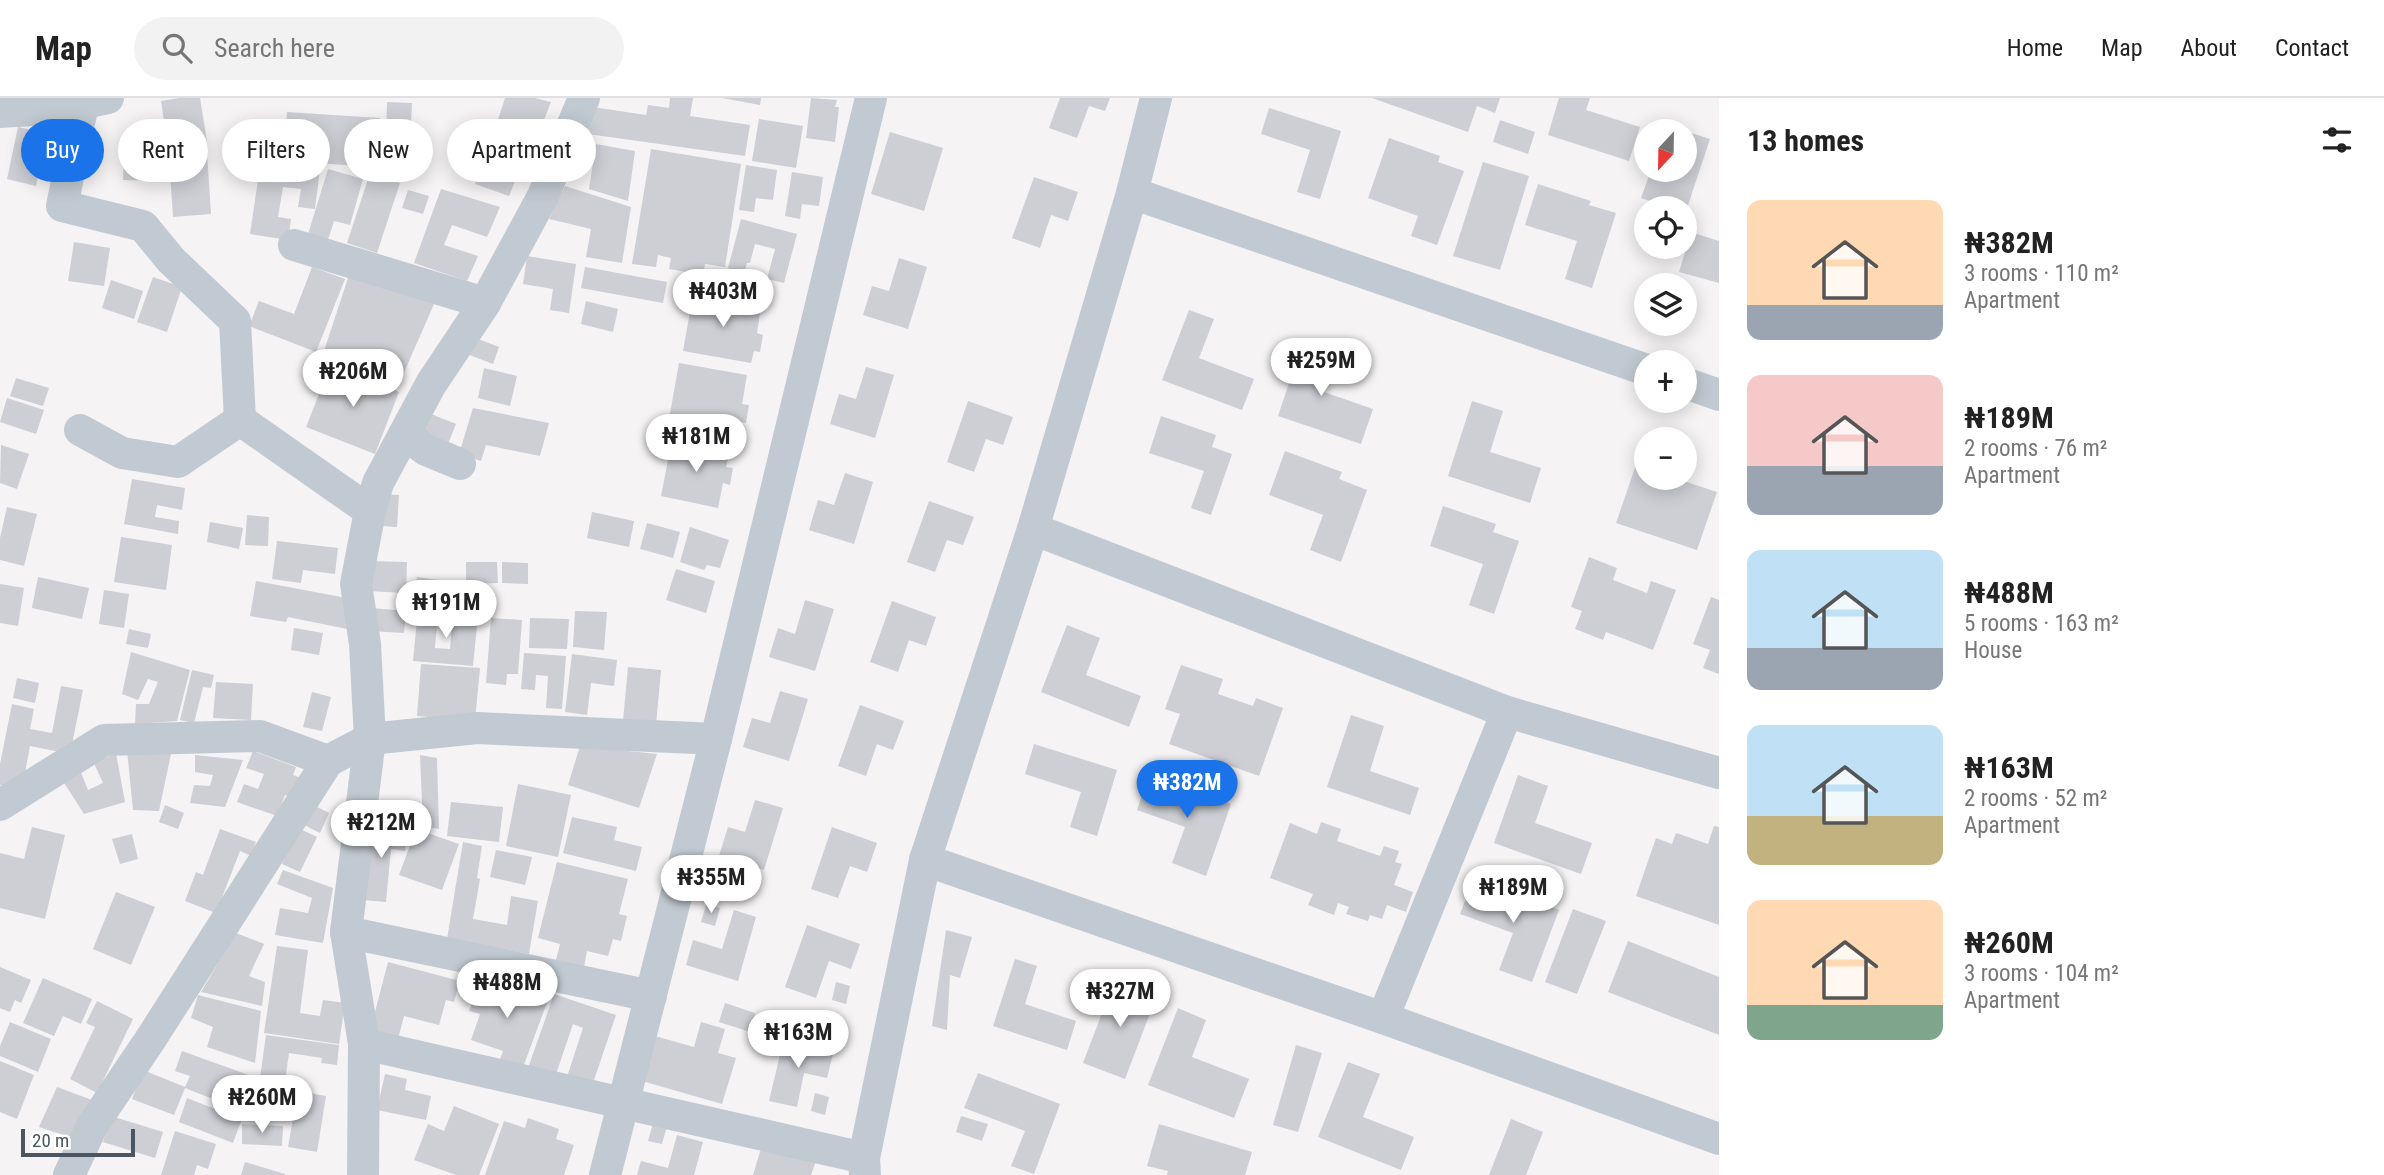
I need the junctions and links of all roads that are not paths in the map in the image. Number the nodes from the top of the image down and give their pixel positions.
1 (584, 98) edge
2 (871, 98) edge
3 (1156, 98) edge
4 (95, 101) edge
5 (34, 105) edge
6 (0, 112) edge
7 (1132, 193) junction
8 (294, 245) dead end
9 (485, 303) junction
10 (1634, 366) edge
11 (1697, 387) edge
12 (1719, 394) edge
13 (240, 420) junction
14 (80, 430) dead end
15 (405, 434) junction
16 (460, 464) dead end
17 (370, 511) junction
18 (1032, 529) junction
19 (1507, 712) junction
20 (370, 739) junction
21 (716, 739) junction
22 (328, 761) junction
23 (1719, 773) edge
24 (0, 805) edge
25 (925, 860) junction
26 (346, 932) junction
27 (651, 996) junction
28 (1383, 1018) junction
29 (364, 1044) junction
30 (623, 1102) junction
31 (1719, 1139) edge
32 (864, 1166) edge
33 (69, 1175) edge
34 (363, 1175) edge
35 (605, 1175) edge

1 - 9 street
2 - 21 street
3 - 7 street
4 - 5 street
4 - 13 street
5 - 6 street
7 - 10 street
7 - 18 street
8 - 9 street
9 - 15 street
11 - 12 street
13 - 14 street
13 - 17 street
15 - 16 street
15 - 17 street
17 - 20 street
18 - 19 street
18 - 25 street
19 - 23 street
19 - 28 street
20 - 21 street
20 - 22 street
20 - 26 street
21 - 27 street
22 - 24 street
22 - 33 street
25 - 28 street
25 - 32 street
26 - 27 street
26 - 29 street
27 - 30 street
28 - 31 street
29 - 30 street
29 - 34 street
30 - 32 street
30 - 35 street

